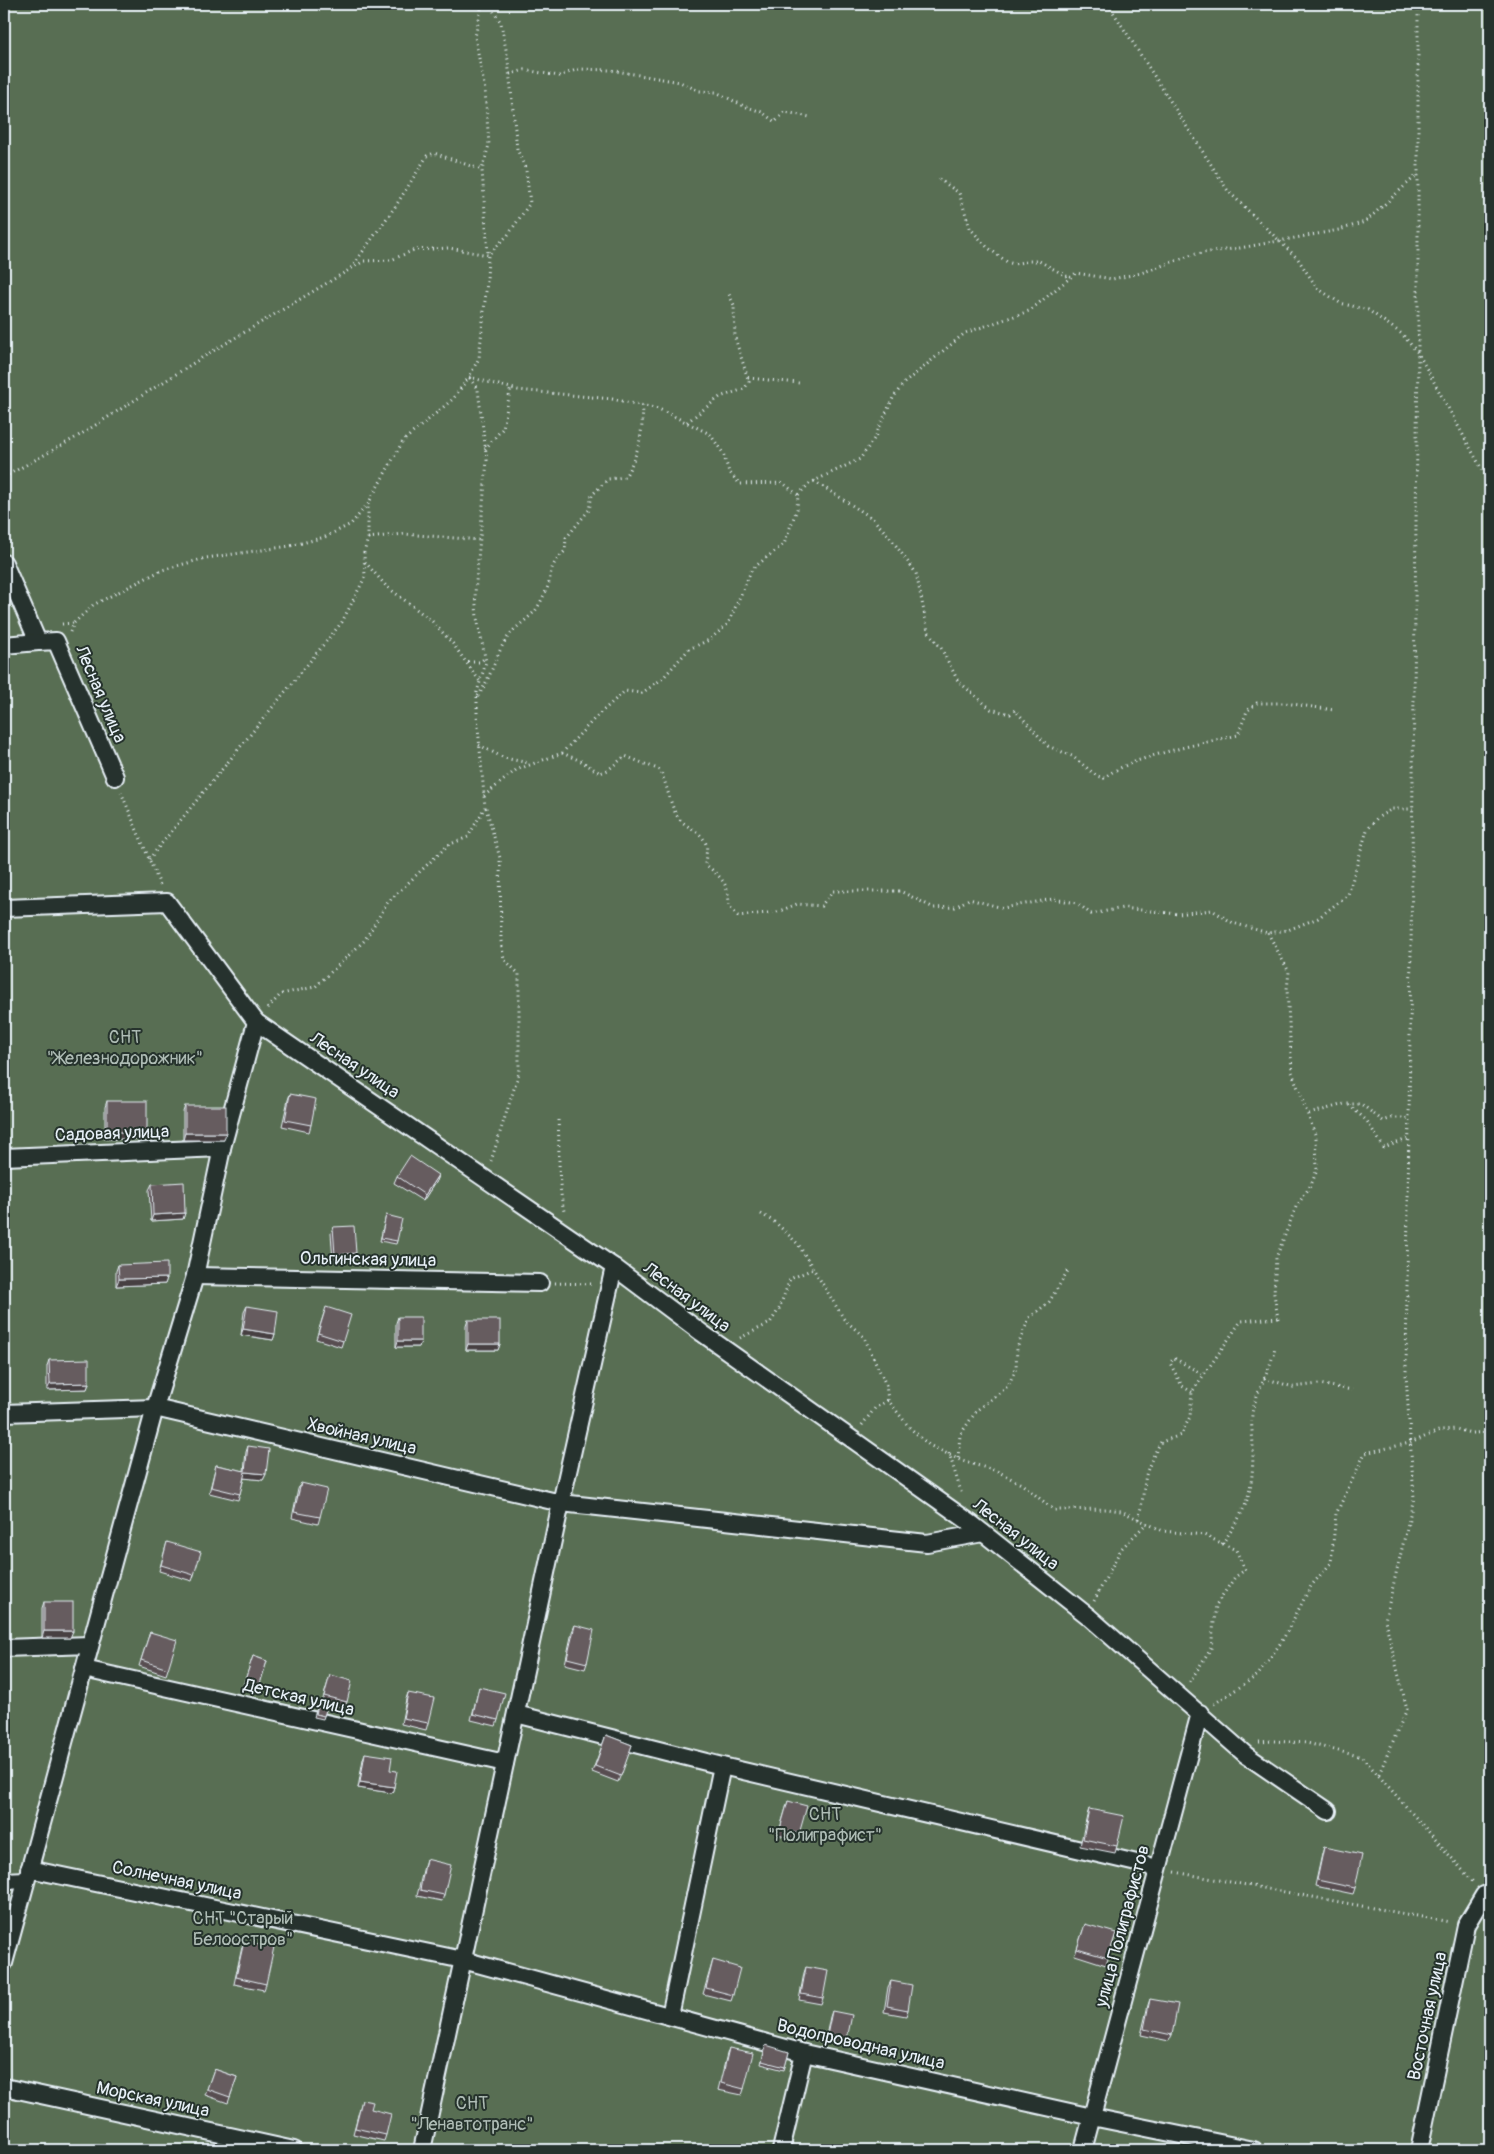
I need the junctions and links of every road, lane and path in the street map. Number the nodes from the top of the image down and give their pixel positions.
1 (482, 4) edge
2 (489, 4) edge
3 (1108, 4) edge
4 (1418, 4) edge
5 (510, 74) junction
6 (810, 117) dead end
7 (482, 170) junction
8 (1418, 173) junction
9 (939, 179) dead end
10 (1279, 240) junction
11 (488, 255) junction
12 (350, 268) junction
13 (1070, 278) junction
14 (728, 292) dead end
15 (1418, 353) junction
16 (469, 376) junction
17 (748, 378) junction
18 (799, 383) dead end
19 (511, 388) junction
20 (643, 405) junction
21 (687, 422) junction
22 (485, 450) junction
23 (4, 477) edge
24 (814, 481) junction
25 (1490, 484) edge
26 (798, 496) junction
27 (368, 504) junction
28 (368, 538) junction
29 (480, 540) junction
30 (364, 562) junction
31 (4, 563) edge
32 (38, 642) junction
33 (4, 645) edge
34 (63, 657) junction
35 (485, 657) junction
36 (467, 662) junction
37 (481, 683) junction
38 (477, 696) junction
39 (1334, 710) dead end
40 (479, 746) junction
41 (562, 753) junction
42 (529, 763) junction
43 (115, 777) joint
44 (484, 796) junction
45 (485, 807) junction
46 (1413, 809) junction
47 (149, 860) junction
48 (167, 902) junction
49 (4, 908) edge
50 (1268, 933) junction
51 (256, 1022) junction
52 (1348, 1104) junction
53 (1308, 1114) junction
54 (1408, 1118) junction
55 (558, 1120) dead end
56 (1408, 1138) junction
57 (222, 1148) junction
58 (4, 1157) edge
59 (486, 1179) junction
60 (760, 1214) dead end
61 (566, 1234) junction
62 (614, 1267) junction
63 (813, 1269) junction
64 (1069, 1269) dead end
65 (195, 1276) junction
66 (540, 1283) joint
67 (610, 1284) junction
68 (718, 1345) junction
69 (1275, 1347) dead end
70 (1202, 1374) junction
71 (1264, 1378) junction
72 (1352, 1390) dead end
73 (1192, 1392) junction
74 (888, 1400) junction
75 (155, 1408) junction
76 (4, 1413) edge
77 (1490, 1432) edge
78 (848, 1436) junction
79 (1410, 1443) junction
80 (949, 1453) junction
81 (958, 1459) junction
82 (561, 1503) junction
83 (1138, 1519) junction
84 (1147, 1523) junction
85 (977, 1528) junction
86 (1222, 1544) junction
87 (1088, 1616) junction
88 (90, 1645) junction
89 (4, 1648) edge
90 (84, 1670) junction
91 (1180, 1695) junction
92 (1200, 1713) junction
93 (516, 1714) junction
94 (1236, 1745) junction
95 (505, 1763) junction
96 (722, 1766) junction
97 (1379, 1774) junction
98 (1328, 1811) dead end
99 (1158, 1868) junction
100 (28, 1875) junction
101 (4, 1881) edge
102 (1484, 1895) joint
103 (1466, 1925) junction
104 (463, 1960) junction
105 (4, 1963) edge
106 (670, 2016) junction
107 (804, 2053) junction
108 (4, 2087) edge
109 (1092, 2117) junction
110 (294, 2150) edge
111 (422, 2150) edge
112 (781, 2150) edge
113 (1083, 2150) edge
114 (1254, 2150) edge
115 (1419, 2150) edge

1 - 7 path
2 - 5 path
3 - 10 path
4 - 8 path
5 - 6 path
5 - 11 path
7 - 11 path
7 - 12 path
8 - 10 path
8 - 15 path
9 - 13 path
10 - 13 path
10 - 15 path
11 - 12 path
11 - 16 path
12 - 23 path
13 - 24 path
14 - 17 path
15 - 25 path
15 - 46 path
16 - 19 path
16 - 22 path
16 - 27 path
17 - 18 path
17 - 21 path
19 - 20 path
19 - 22 path
20 - 21 path
20 - 38 path
21 - 26 path
22 - 29 path
24 - 26 path
24 - 39 path
26 - 41 path
27 - 28 path
27 - 34 path
28 - 29 path
28 - 30 path
29 - 35 path
30 - 36 path
30 - 47 path
31 - 32 street
32 - 33 street
32 - 34 street, Лесная улица
34 - 43 street, Лесная улица
35 - 36 path
35 - 37 path
36 - 37 path
37 - 38 path
38 - 40 path
40 - 42 path
40 - 44 path
41 - 42 path
41 - 50 path
42 - 44 path
43 - 47 path
44 - 45 path
45 - 51 path
45 - 59 path
46 - 50 path
46 - 54 path
47 - 48 path
48 - 49 street
48 - 51 street, Лесная улица
50 - 53 path
51 - 57 street
51 - 59 street, Лесная улица
52 - 53 path
52 - 54 path
52 - 56 path
53 - 70 path
54 - 56 path
55 - 61 path
56 - 79 path
57 - 58 street, Садовая улица
57 - 65 street
59 - 61 street, Лесная улица
60 - 63 path
61 - 62 street, Лесная улица
62 - 67 street
62 - 68 street, Лесная улица
63 - 68 path
63 - 74 path
64 - 81 path
65 - 66 street, Ольгинская улица
65 - 75 street
66 - 67 path
67 - 82 street
68 - 78 street, Лесная улица
69 - 71 path
70 - 73 path
70 - 73 path
71 - 72 path
71 - 86 path
73 - 83 path
74 - 78 path
74 - 80 path
75 - 76 street, Хвойная улица
75 - 82 street, Хвойная улица
75 - 88 street
77 - 79 path
78 - 85 street, Лесная улица
79 - 92 path
79 - 97 path
80 - 81 path
80 - 85 path
81 - 83 path
82 - 85 street, Хвойная улица
82 - 93 street
83 - 84 path
84 - 86 path
84 - 87 path
85 - 87 street, Лесная улица
86 - 91 path
87 - 91 street, Лесная улица
88 - 89 street
88 - 90 street
90 - 95 street, Детская улица
90 - 100 street
91 - 92 street, Лесная улица
92 - 94 street, Лесная улица
92 - 99 street, улица Полиграфистов
93 - 95 street
93 - 96 street
94 - 97 path
94 - 98 street, Лесная улица
95 - 104 street
96 - 99 street
96 - 106 street
97 - 102 path
99 - 103 path
99 - 109 street, улица Полиграфистов
100 - 101 street, Солнечная улица
100 - 104 street, Солнечная улица
100 - 105 street
102 - 103 street, Восточная улица
103 - 115 street, Восточная улица
104 - 106 street, Водопроводная улица
104 - 111 street
106 - 107 street, Водопроводная улица
107 - 109 street, Водопроводная улица
107 - 112 street
108 - 110 street, Морская улица
109 - 113 street, улица Полиграфистов
109 - 114 street, Водопроводная улица

